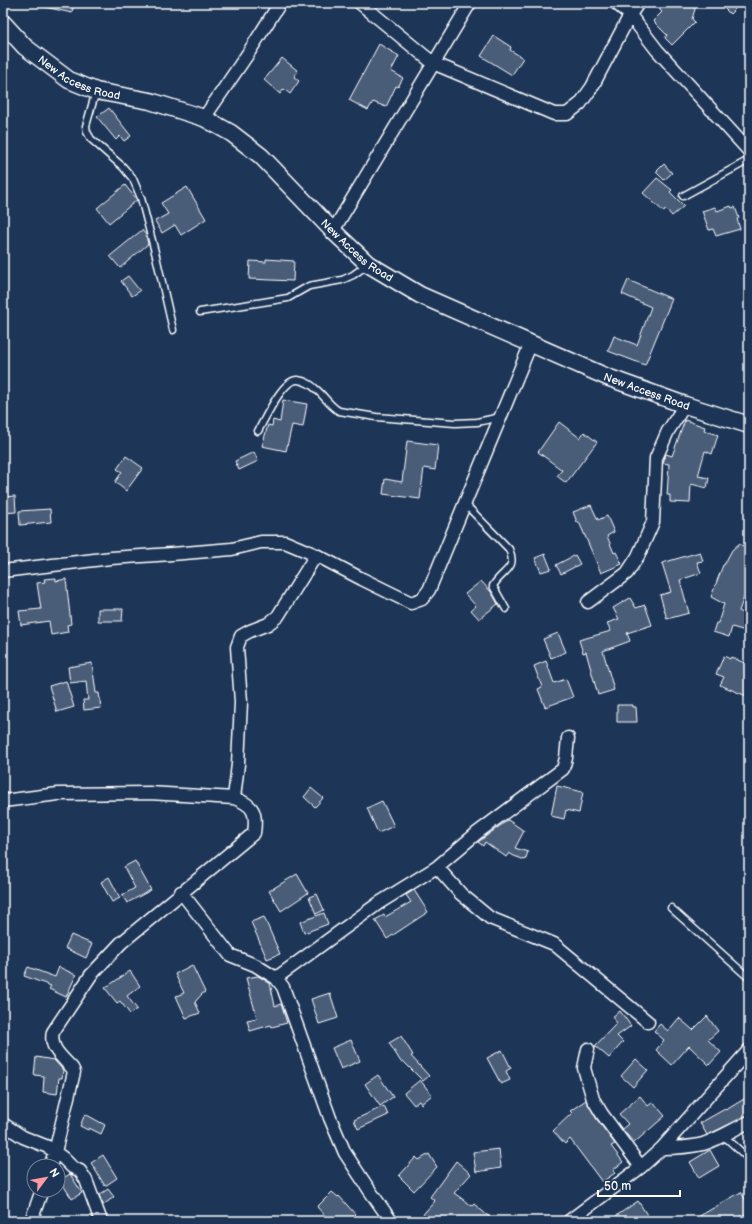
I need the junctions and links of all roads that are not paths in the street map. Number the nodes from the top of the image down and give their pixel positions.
1 (280, 3) edge
2 (360, 3) edge
3 (470, 3) edge
4 (616, 3) edge
5 (638, 3) edge
6 (630, 15) junction
7 (3, 23) edge
8 (433, 64) junction
9 (96, 91) junction
10 (204, 118) junction
11 (749, 151) edge
12 (749, 160) edge
13 (683, 196) dead end
14 (333, 231) junction
15 (368, 264) junction
16 (200, 312) dead end
17 (173, 330) dead end
18 (531, 343) junction
19 (685, 405) junction
20 (501, 417) junction
21 (749, 425) edge
22 (258, 431) dead end
23 (465, 504) junction
24 (316, 555) junction
25 (3, 571) edge
26 (588, 602) dead end
27 (506, 609) dead end
28 (568, 738) dead end
29 (234, 798) junction
30 (3, 801) edge
31 (437, 867) junction
32 (181, 892) junction
33 (671, 908) dead end
34 (276, 978) junction
35 (749, 978) edge
36 (648, 1022) dead end
37 (588, 1049) dead end
38 (749, 1050) edge
39 (749, 1122) edge
40 (3, 1124) edge
41 (723, 1135) junction
42 (662, 1148) junction
43 (55, 1152) junction
44 (53, 1158) edge
45 (749, 1159) edge
46 (641, 1166) junction
47 (39, 1198) edge
48 (31, 1221) edge
49 (101, 1221) edge
50 (391, 1221) edge
51 (569, 1221) edge

1 - 10 street
2 - 8 street
3 - 8 street
4 - 6 street
5 - 6 street
6 - 8 street
6 - 11 street
7 - 9 main road, New Access Road
8 - 14 street
9 - 10 main road, New Access Road
9 - 17 lane
10 - 14 main road, New Access Road
12 - 13 lane
14 - 15 main road, New Access Road
15 - 16 lane
15 - 18 main road, New Access Road
18 - 19 main road, New Access Road
18 - 20 street
19 - 21 main road, New Access Road
19 - 26 street
20 - 22 lane
20 - 23 street
23 - 24 street
23 - 27 lane
24 - 25 street
24 - 29 street
28 - 31 street
29 - 30 street
29 - 32 street
31 - 34 street
31 - 36 street
32 - 34 street
32 - 43 street
33 - 35 lane
34 - 50 street
37 - 46 street
38 - 42 street
39 - 41 street
40 - 43 street
41 - 42 street
41 - 45 lane
42 - 46 street
43 - 44 street
43 - 49 street
46 - 51 street
47 - 48 street

